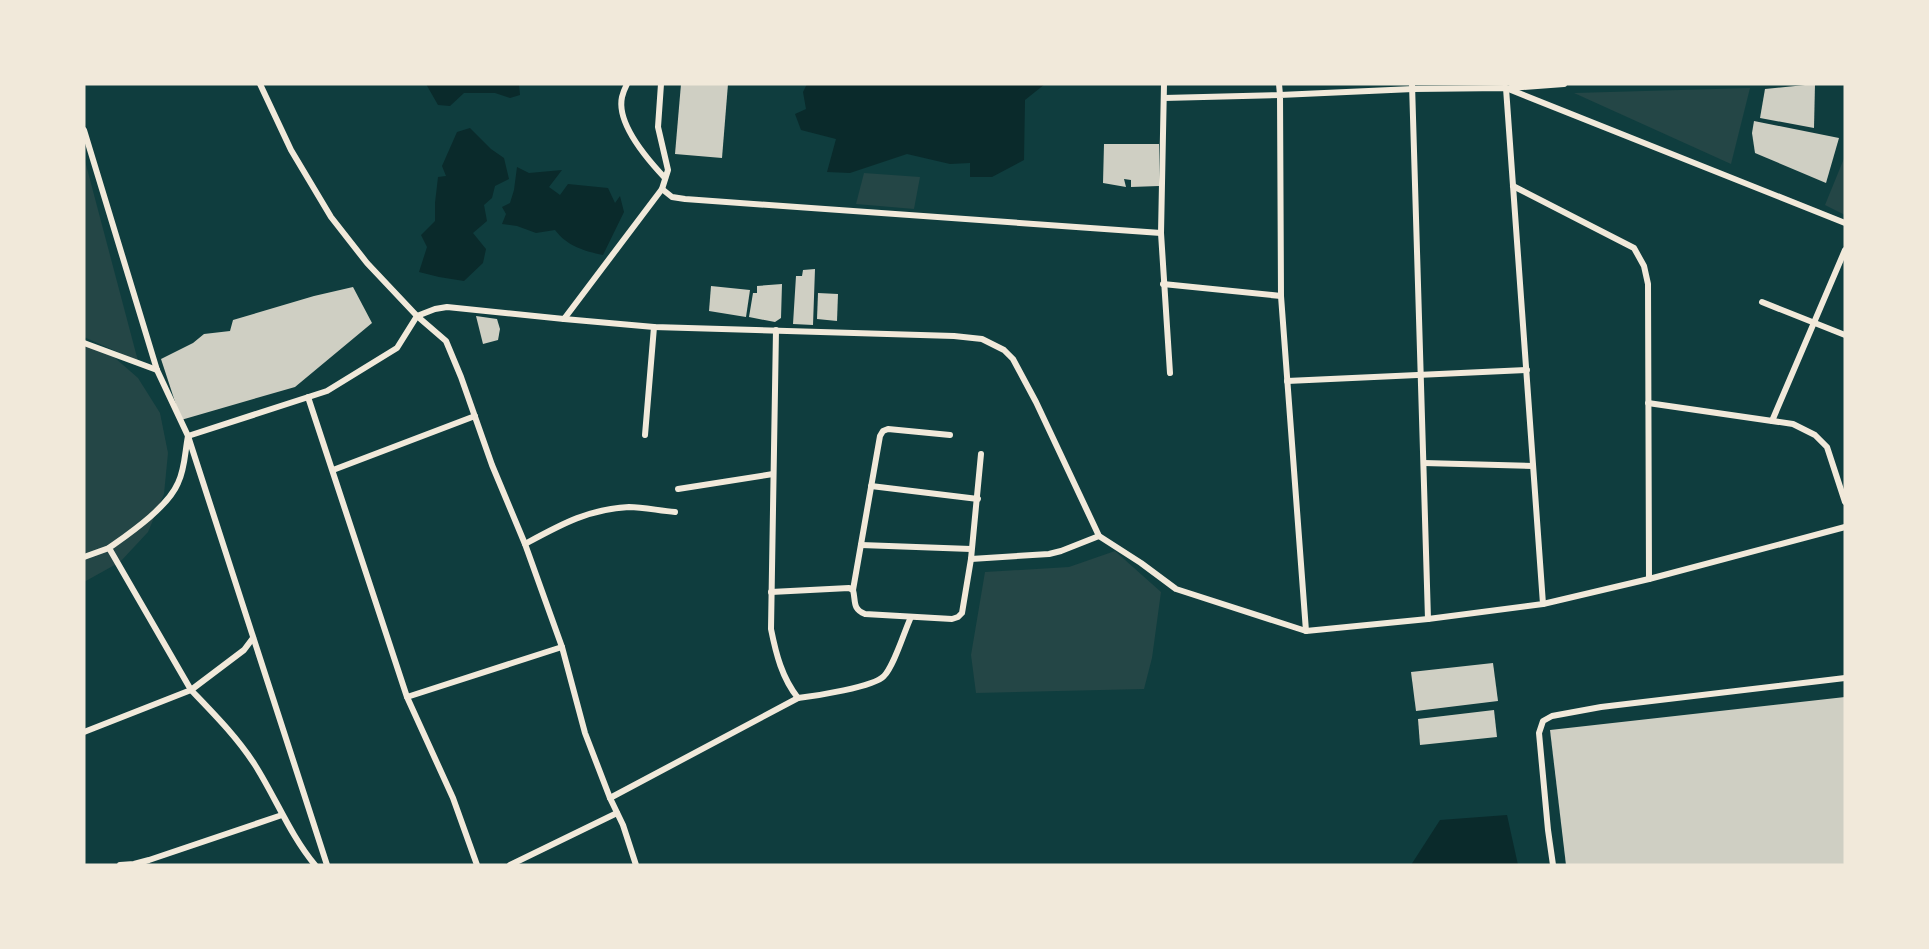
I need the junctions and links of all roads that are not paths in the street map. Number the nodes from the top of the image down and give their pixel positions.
1 (260, 84) edge
2 (627, 84) edge
3 (662, 84) edge
4 (1164, 84) edge
5 (1279, 84) edge
6 (1564, 84) edge
7 (1412, 86) edge
8 (1506, 88) junction
9 (1280, 95) junction
10 (1164, 98) junction
11 (84, 130) edge
12 (666, 178) junction
13 (1513, 186) junction
14 (662, 189) junction
15 (1845, 223) edge
16 (1161, 233) junction
17 (1845, 250) edge
18 (1163, 284) junction
19 (1281, 296) junction
20 (1762, 302) dead end
21 (417, 316) junction
22 (564, 319) junction
23 (1814, 321) junction
24 (654, 327) junction
25 (776, 330) junction
26 (1845, 334) edge
27 (84, 343) edge
28 (157, 369) junction
29 (1527, 370) junction
30 (1170, 373) dead end
31 (1421, 375) junction
32 (1287, 381) junction
33 (308, 397) junction
34 (1648, 403) junction
35 (475, 417) junction
36 (1772, 421) junction
37 (645, 435) dead end
38 (950, 435) dead end
39 (188, 436) junction
40 (981, 454) dead end
41 (1424, 463) junction
42 (1533, 466) junction
43 (333, 470) junction
44 (773, 474) junction
45 (871, 486) junction
46 (678, 489) dead end
47 (978, 499) junction
48 (1845, 502) edge
49 (675, 512) dead end
50 (1845, 527) edge
51 (1099, 536) junction
52 (525, 544) junction
53 (861, 546) junction
54 (109, 548) junction
55 (972, 549) junction
56 (84, 557) edge
57 (971, 559) junction
58 (1649, 579) junction
59 (853, 590) junction
60 (771, 592) junction
61 (1543, 604) junction
62 (911, 617) junction
63 (1428, 620) junction
64 (1306, 631) junction
65 (253, 638) junction
66 (562, 647) junction
67 (1845, 678) edge
68 (191, 690) junction
69 (407, 697) junction
70 (798, 698) junction
71 (84, 732) edge
72 (610, 798) junction
73 (617, 813) junction
74 (282, 815) junction
75 (150, 862) edge
76 (120, 865) edge
77 (315, 865) edge
78 (327, 865) edge
79 (477, 865) edge
80 (510, 865) edge
81 (636, 865) edge
82 (1553, 865) edge

1 - 21 street
2 - 12 street
3 - 12 street
4 - 10 street
5 - 9 street
6 - 8 street
7 - 8 street
7 - 9 street
7 - 31 street
8 - 13 street
8 - 15 street
9 - 10 street
9 - 19 street
10 - 16 street
11 - 28 street
12 - 14 street
13 - 29 street
13 - 34 street
14 - 16 street
14 - 22 street
16 - 18 street
17 - 23 street
18 - 19 street
18 - 30 street
19 - 32 street
20 - 23 street
21 - 22 street
21 - 33 street
21 - 35 street
22 - 24 street
23 - 26 street
23 - 36 street
24 - 25 street
24 - 37 street
25 - 44 street
25 - 51 street
27 - 28 street
28 - 39 street
29 - 31 street
29 - 42 street
31 - 32 street
31 - 41 street
32 - 64 street
33 - 39 street
33 - 43 street
34 - 36 street
34 - 58 street
35 - 43 street
35 - 52 street
36 - 48 street
38 - 45 street
39 - 54 street
39 - 65 street
40 - 47 street
41 - 42 street
41 - 63 street
42 - 61 street
43 - 69 street
44 - 46 street
44 - 60 street
45 - 47 street
45 - 53 street
47 - 55 street
49 - 52 street
50 - 58 street
51 - 57 street
51 - 64 street
52 - 66 street
53 - 55 street
53 - 59 street
54 - 56 street
54 - 68 street
55 - 57 street
57 - 62 street
58 - 61 street
59 - 60 street
59 - 62 street
60 - 70 street
61 - 63 street
62 - 70 street
63 - 64 street
65 - 68 street
65 - 78 street
66 - 69 street
66 - 72 street
67 - 82 street
68 - 71 street
68 - 74 street
69 - 79 street
70 - 72 street
72 - 73 street
73 - 80 street
73 - 81 street
74 - 75 street
74 - 77 street
75 - 76 street

